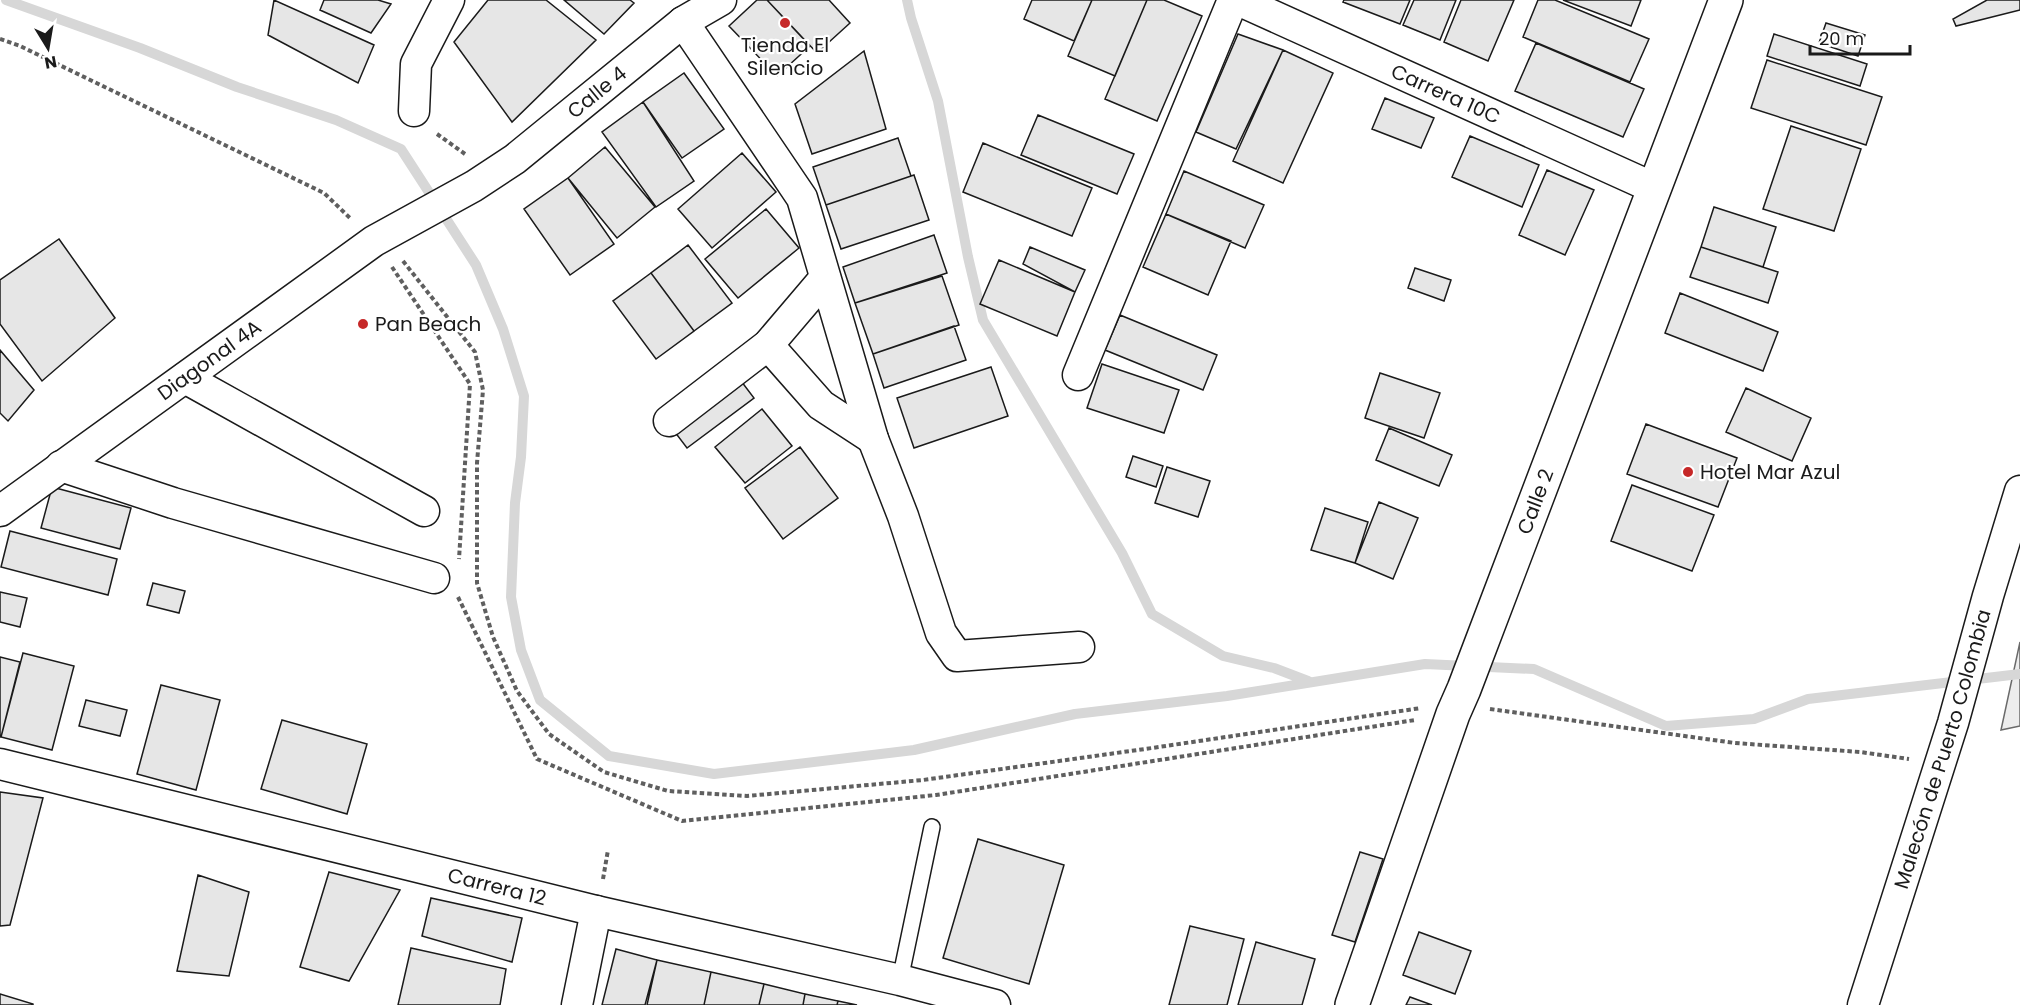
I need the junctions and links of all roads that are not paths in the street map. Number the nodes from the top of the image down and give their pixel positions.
1 (449, 0) edge
2 (721, 0) edge
3 (1233, 0) edge
4 (1238, 0) edge
5 (1726, 0) edge
6 (683, 22) junction
7 (414, 111) road end
8 (1654, 188) junction
9 (422, 214) joint
10 (825, 278) junction
11 (768, 345) junction
12 (1077, 375) dead end
13 (185, 378) junction
14 (669, 421) dead end
15 (873, 439) junction
16 (61, 466) junction
17 (2020, 491) edge
18 (0, 511) edge
19 (424, 511) dead end
20 (434, 578) dead end
21 (1079, 647) dead end
22 (0, 764) edge
23 (932, 827) dead end
24 (596, 911) junction
25 (896, 993) edge
26 (577, 1005) edge
27 (995, 1005) edge
28 (1352, 1005) edge
29 (1863, 1005) edge

1 - 7 street
2 - 6 street, Calle 4
3 - 12 street
4 - 8 street, Carrera 10C
5 - 8 street, Calle 2
6 - 9 street, Calle 4
6 - 10 street
8 - 28 street, Calle 2
9 - 13 street, Diagonal 4A
10 - 11 street
10 - 15 street
11 - 14 street
11 - 15 street
13 - 16 street, Diagonal 4A
13 - 19 street
15 - 21 street
16 - 18 street, Diagonal 4A
16 - 20 street
17 - 29 street, Malecón de Puerto Colombia
22 - 24 street, Carrera 12
23 - 25 lane
24 - 25 street, Carrera 12
24 - 26 street
25 - 27 street, Carrera 12

